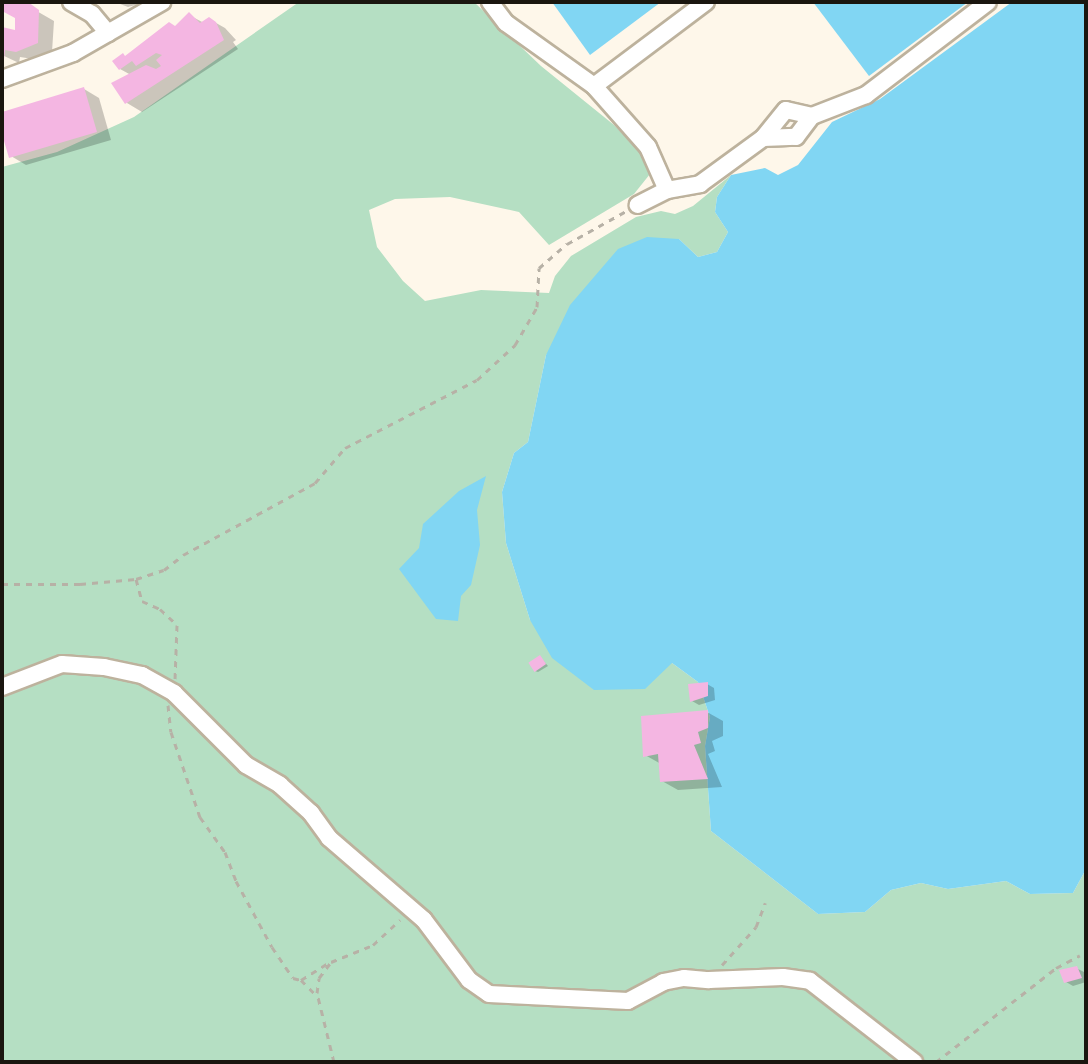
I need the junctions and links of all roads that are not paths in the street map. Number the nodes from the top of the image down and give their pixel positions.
1 (71, 2) edge
2 (162, 2) edge
3 (490, 2) edge
4 (706, 2) edge
5 (988, 2) edge
6 (108, 33) junction
7 (2, 79) edge
8 (594, 86) junction
9 (812, 116) junction
10 (763, 138) junction
11 (667, 190) junction
12 (638, 205) road end
13 (2, 687) edge
14 (914, 1062) edge

1 - 6 street
2 - 6 street
3 - 8 street
4 - 8 street
5 - 9 street
6 - 7 street
8 - 11 street
9 - 10 street
9 - 10 street
10 - 11 street
11 - 12 street
13 - 14 street

